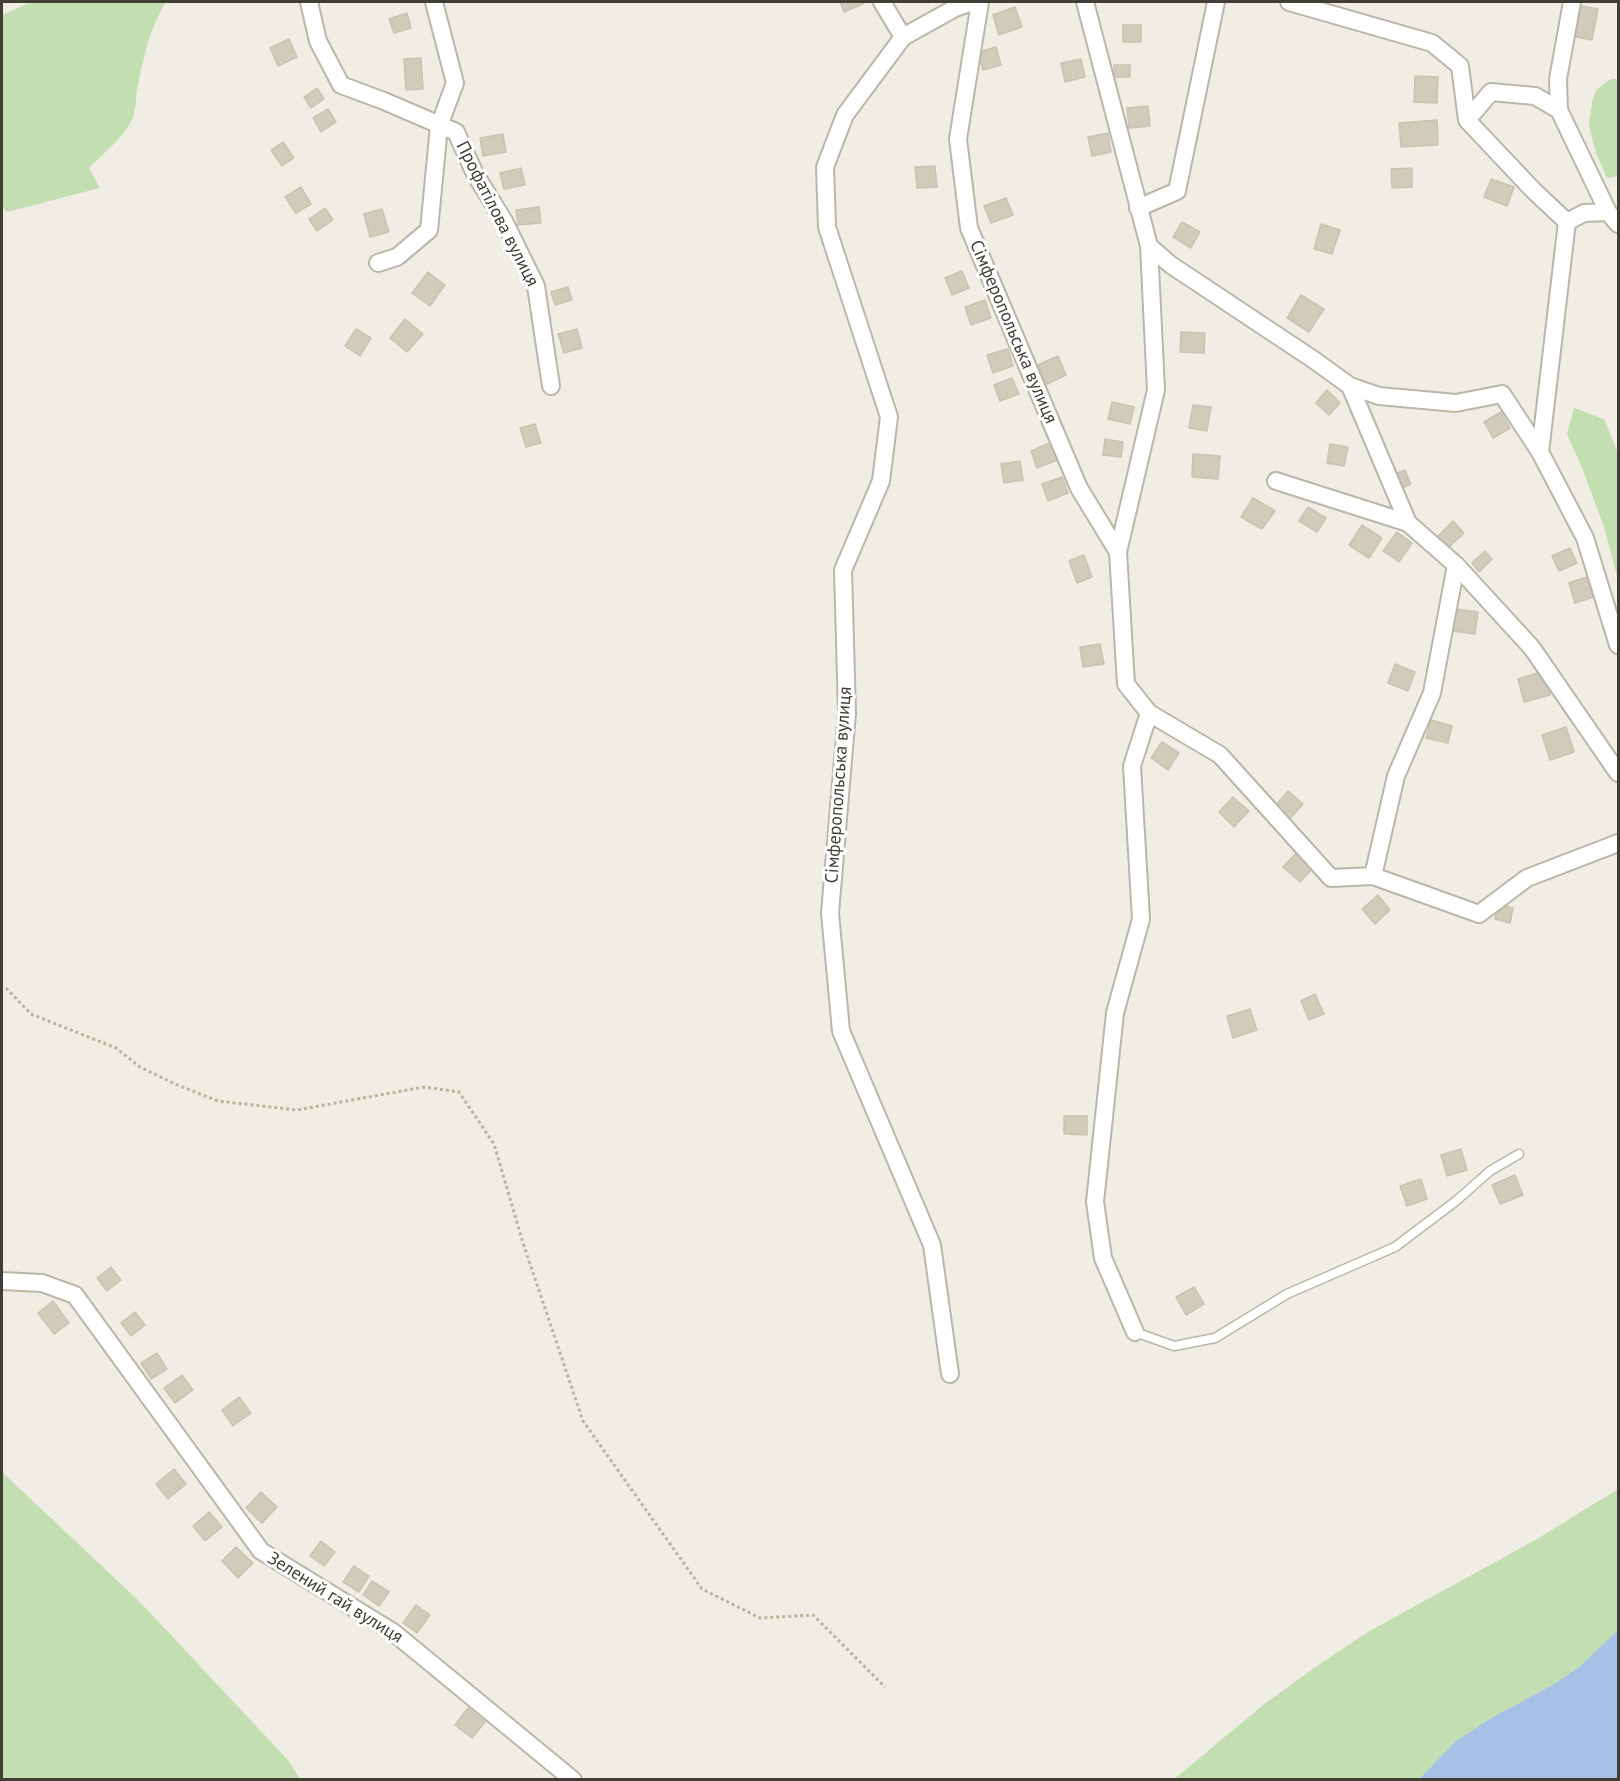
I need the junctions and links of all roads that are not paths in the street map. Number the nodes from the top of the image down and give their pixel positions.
1 (309, 2) edge
2 (434, 2) edge
3 (882, 2) edge
4 (973, 2) edge
5 (980, 2) edge
6 (1085, 2) edge
7 (1216, 2) edge
8 (1289, 2) edge
9 (1572, 2) edge
10 (903, 37) junction
11 (1559, 110) junction
12 (1467, 120) junction
13 (439, 126) junction
14 (1138, 208) junction
15 (1613, 218) edge
16 (1567, 222) junction
17 (1149, 246) junction
18 (378, 263) dead end
19 (551, 386) dead end
20 (1350, 386) junction
21 (1540, 452) junction
22 (1276, 481) dead end
23 (1408, 523) junction
24 (1118, 552) junction
25 (1456, 565) junction
26 (1618, 645) edge
27 (1149, 713) junction
28 (1618, 773) edge
29 (1618, 843) edge
30 (1373, 876) junction
31 (1519, 1154) dead end
32 (2, 1281) edge
33 (1135, 1332) joint
34 (950, 1374) dead end
35 (573, 1779) edge

1 - 13 street, Профатілова вулиця
2 - 13 street, Профатілова вулиця
3 - 10 street
4 - 10 street, Сімферопольська вулиця
5 - 24 street, Сімферопольська вулиця
6 - 14 street
7 - 14 street
8 - 12 street
9 - 11 street
10 - 34 street, Сімферопольська вулиця
11 - 12 street
11 - 15 street
12 - 16 street
13 - 18 street, Профатілова вулиця
13 - 19 street, Профатілова вулиця
14 - 17 street
15 - 16 street
16 - 21 street
17 - 20 street
17 - 24 street
20 - 21 street
20 - 23 street
21 - 26 street
22 - 23 street
23 - 25 street
24 - 27 street, Сімферопольська вулиця
25 - 28 street
25 - 30 street
27 - 30 street, Сімферопольська вулиця
27 - 33 street
29 - 30 street
31 - 33 lane
32 - 35 street, Зелений гай вулиця

